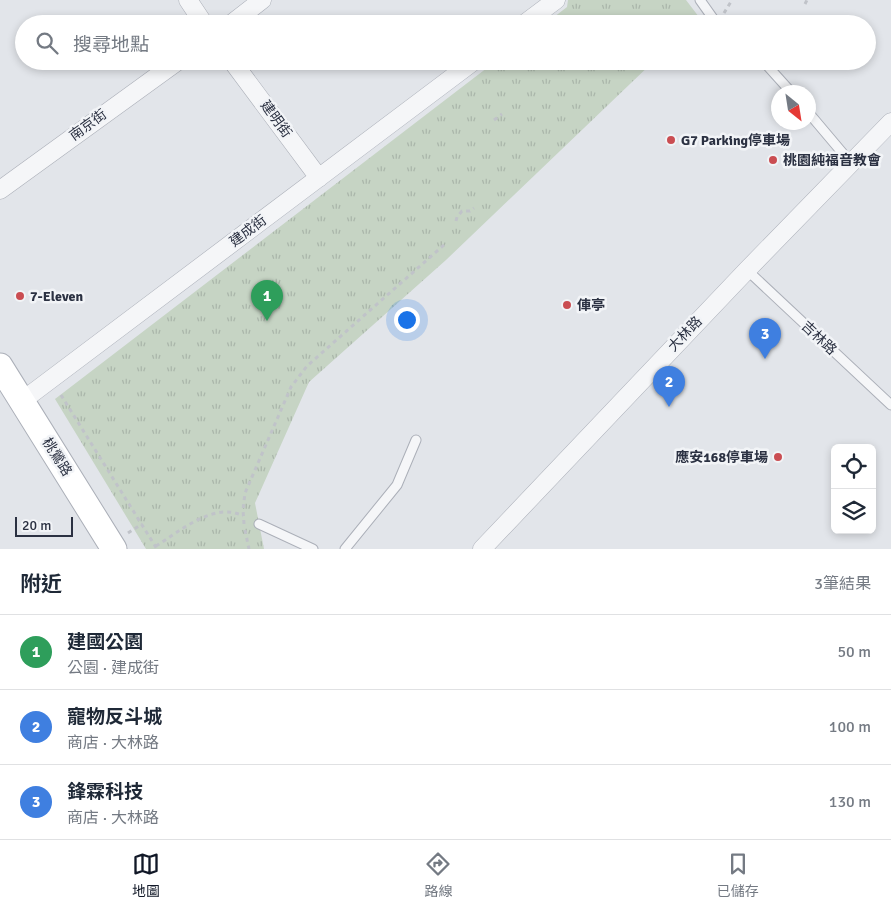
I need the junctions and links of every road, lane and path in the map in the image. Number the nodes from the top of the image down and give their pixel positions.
1 (188, 0) edge
2 (262, 0) edge
3 (556, 0) edge
4 (700, 0) edge
5 (807, 0) edge
6 (805, 4) dead end
7 (198, 15) edge
8 (243, 15) edge
9 (536, 15) edge
10 (710, 15) edge
11 (166, 70) edge
12 (239, 70) edge
13 (462, 70) edge
14 (771, 70) edge
15 (785, 85) edge
16 (502, 114) dead end
17 (494, 120) dead end
18 (816, 121) edge
19 (891, 122) edge
20 (851, 163) junction
21 (319, 178) junction
22 (0, 190) edge
23 (474, 208) dead end
24 (456, 221) dead end
25 (445, 244) dead end
26 (747, 270) junction
27 (0, 366) edge
28 (59, 392) dead end
29 (22, 401) junction
30 (891, 405) edge
31 (416, 440) dead end
32 (243, 516) junction
33 (260, 524) joint
34 (156, 548) edge
35 (114, 549) edge
36 (250, 549) edge
37 (313, 549) edge
38 (345, 549) edge
39 (482, 549) edge

1 - 7 street
2 - 8 street
3 - 9 street
4 - 10 lane
5 - 6 path
11 - 22 street, 南京街
12 - 21 street, 建明街
13 - 21 street, 建成街
14 - 15 lane
16 - 17 path
18 - 20 lane
19 - 20 street, 大林路
20 - 26 street, 大林路
21 - 29 street, 建成街
23 - 24 path
25 - 32 path
26 - 30 lane, 吉林路
26 - 39 street, 大林路
27 - 29 main road, 桃鶯路
28 - 34 path
29 - 35 main road, 桃鶯路
31 - 38 lane
32 - 33 path
32 - 34 path
32 - 36 path
33 - 37 lane

